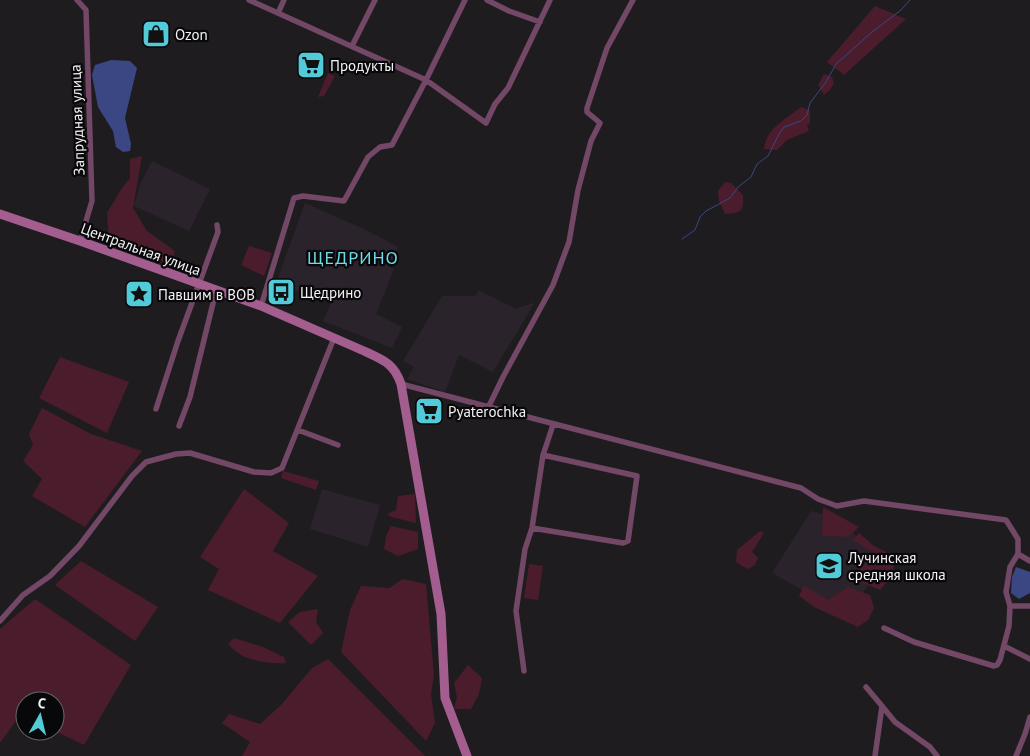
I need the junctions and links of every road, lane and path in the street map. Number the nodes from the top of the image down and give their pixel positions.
1 (77, 0) edge
2 (249, 0) edge
3 (284, 0) edge
4 (375, 0) edge
5 (465, 0) edge
6 (487, 0) edge
7 (550, 0) edge
8 (633, 0) edge
9 (278, 13) junction
10 (540, 22) junction
11 (352, 46) junction
12 (426, 80) junction
13 (0, 214) edge
14 (217, 225) dead end
15 (80, 241) junction
16 (198, 285) junction
17 (216, 291) junction
18 (261, 306) junction
19 (334, 338) junction
20 (401, 384) junction
21 (488, 408) junction
22 (156, 409) dead end
23 (553, 425) junction
24 (179, 426) dead end
25 (298, 430) junction
26 (338, 445) dead end
27 (544, 455) junction
28 (532, 528) junction
29 (1018, 554) junction
30 (1030, 561) edge
31 (1010, 606) junction
32 (1030, 606) edge
33 (0, 621) edge
34 (884, 628) dead end
35 (1004, 646) junction
36 (1030, 659) edge
37 (524, 671) dead end
38 (866, 687) dead end
39 (882, 706) junction
40 (1030, 717) edge
41 (467, 756) edge
42 (875, 756) edge
43 (938, 756) edge
44 (1016, 756) edge

1 - 15 street, Запрудная улица
2 - 9 street
3 - 9 street
4 - 11 street
5 - 12 street
6 - 10 street
7 - 10 street
8 - 21 street
9 - 11 street
10 - 12 street
11 - 12 street
12 - 18 street
13 - 15 street, Центральная улица
14 - 16 street
15 - 16 street, Центральная улица
16 - 17 street, Центральная улица
16 - 22 street
17 - 18 street, Центральная улица
17 - 24 street
18 - 19 street, Центральная улица
19 - 20 street, Центральная улица
19 - 25 street
20 - 21 street
20 - 41 street, Центральная улица
21 - 23 street
23 - 27 street
23 - 29 street
25 - 26 street
25 - 33 street
27 - 28 street
27 - 28 street
28 - 37 street
29 - 30 street
29 - 31 street
31 - 32 street
31 - 35 street
34 - 35 street
35 - 36 street
38 - 39 street
39 - 42 street
39 - 43 street
40 - 44 street

